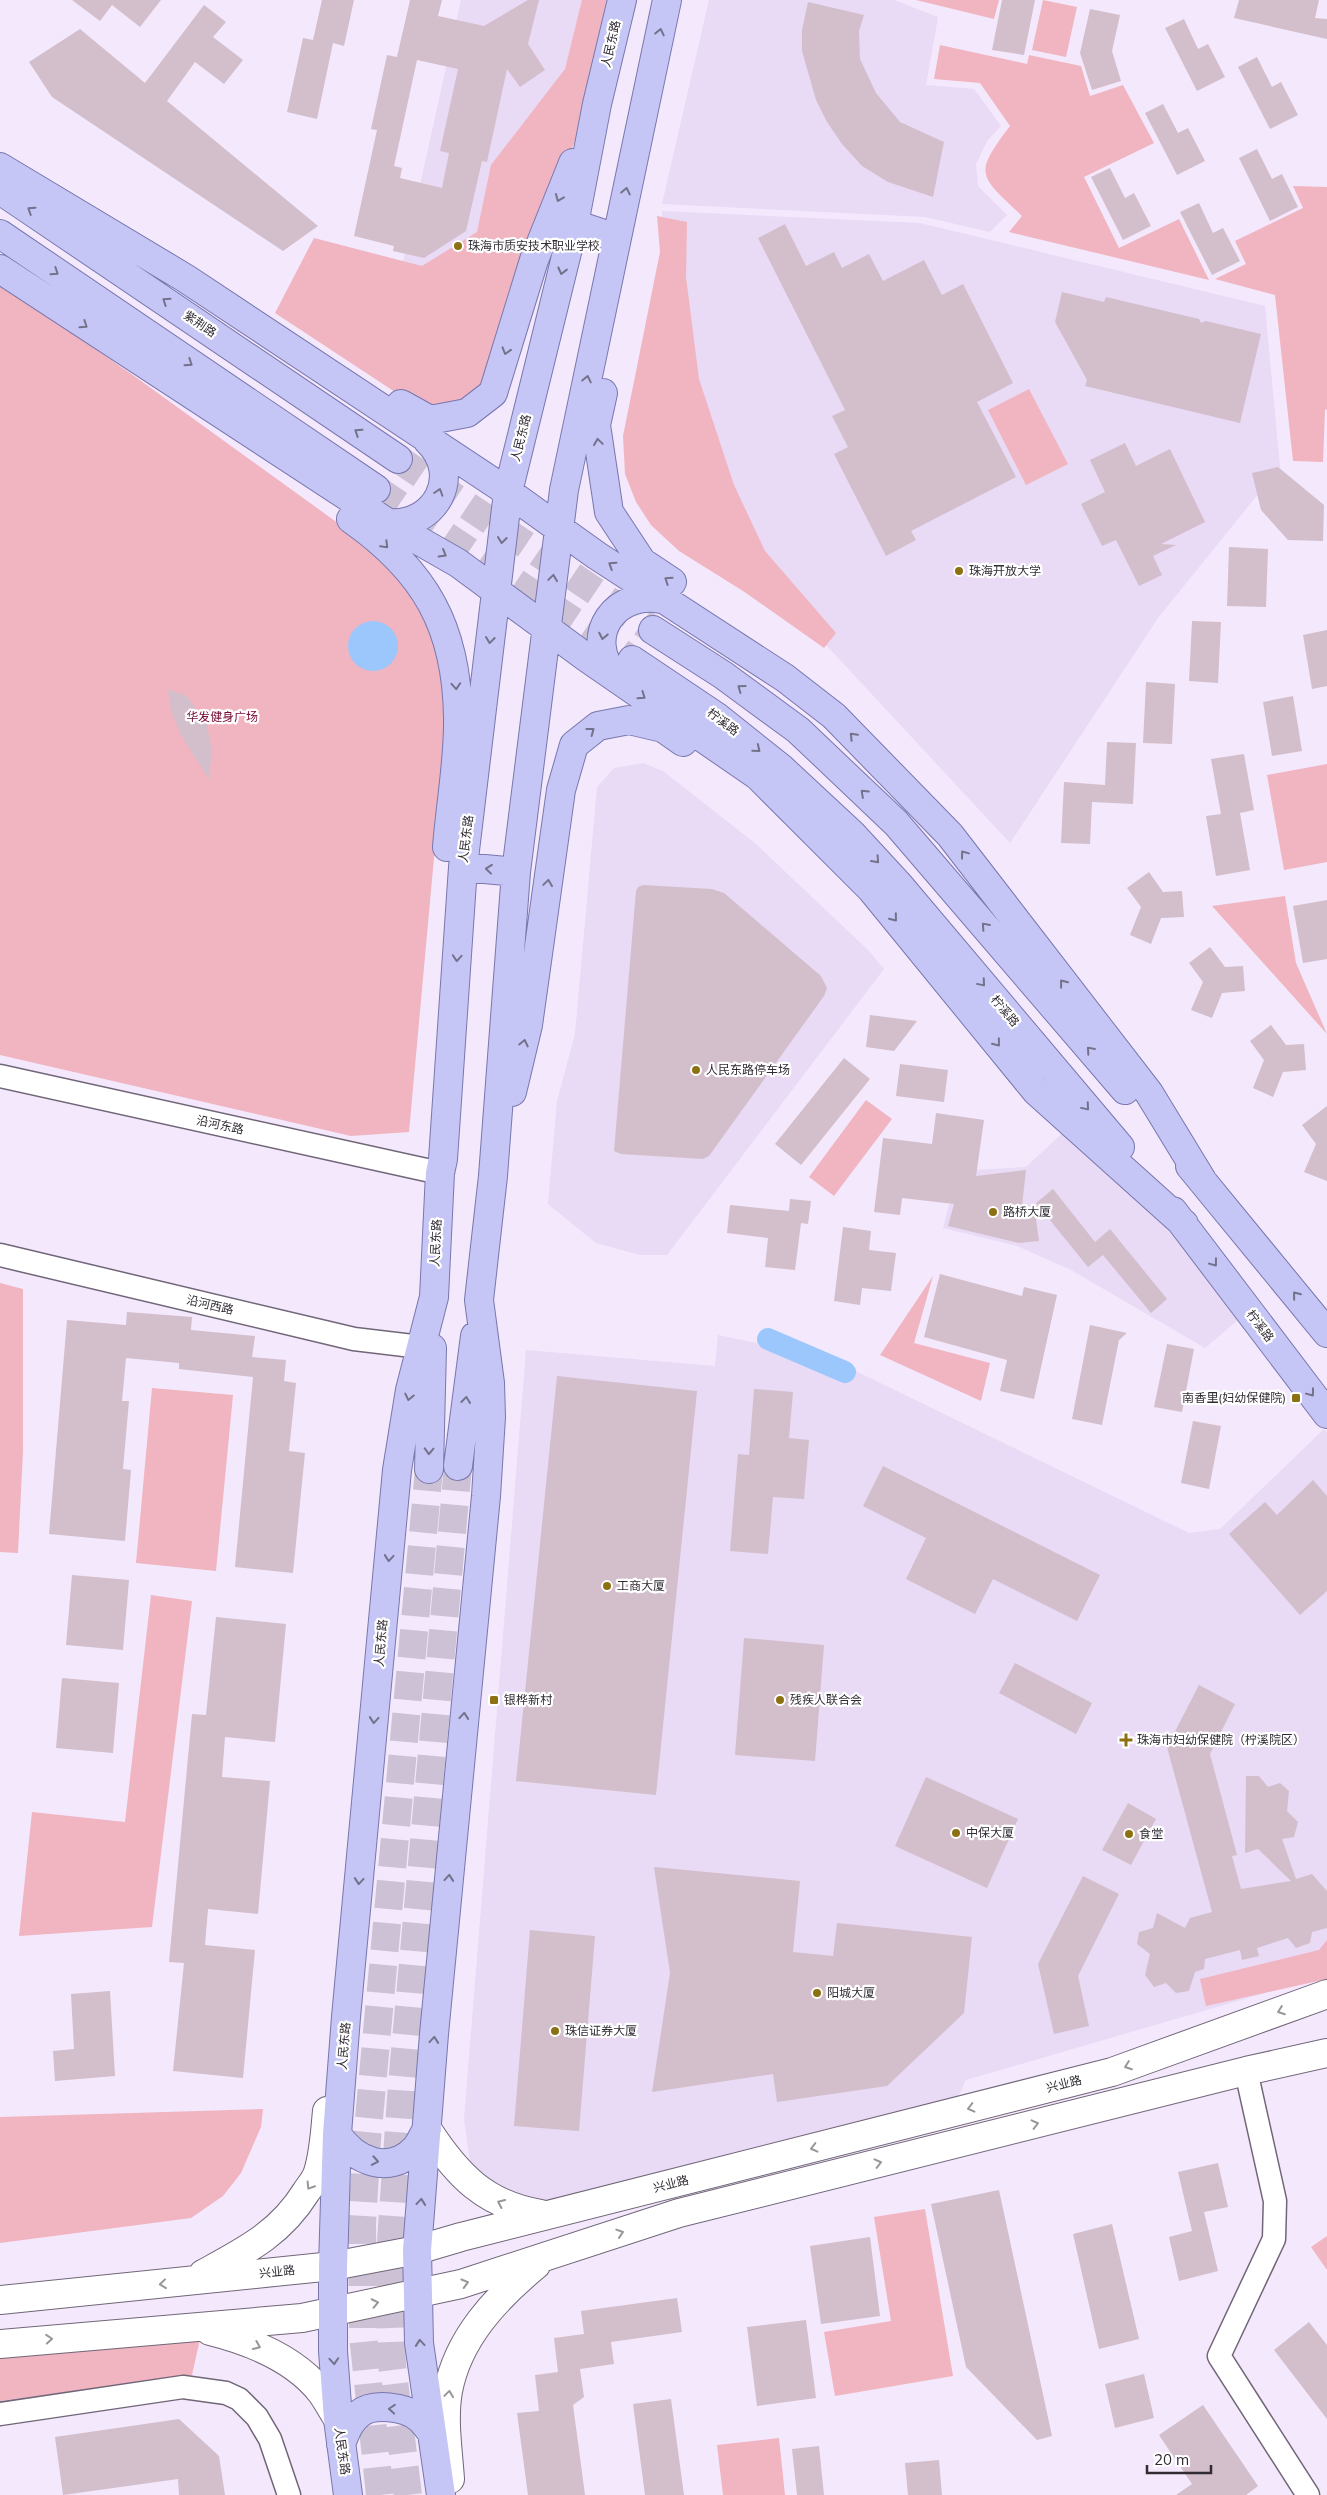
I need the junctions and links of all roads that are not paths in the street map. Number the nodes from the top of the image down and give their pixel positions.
1 (622, 0) edge
2 (667, 0) edge
3 (597, 104) junction
4 (0, 167) edge
5 (0, 190) edge
6 (574, 224) junction
7 (0, 234) edge
8 (111, 234) junction
9 (616, 238) junction
10 (0, 269) edge
11 (121, 350) junction
12 (421, 434) junction
13 (398, 460) tunnel mouth
14 (376, 489) tunnel mouth
15 (508, 492) junction
16 (388, 523) junction
17 (560, 530) junction
18 (496, 591) junction
19 (666, 600) junction
20 (546, 626) junction
21 (653, 630) tunnel mouth
22 (624, 669) junction
23 (785, 678) junction
24 (463, 867) junction
25 (516, 872) junction
26 (870, 889) junction
27 (0, 1076) edge
28 (441, 1166) junction
29 (492, 1176) junction
30 (1202, 1180) junction
31 (1184, 1224) junction
32 (0, 1255) edge
33 (434, 1297) junction
34 (479, 1300) junction
35 (1327, 1333) edge
36 (421, 1347) junction
37 (1327, 1414) edge
38 (458, 1466) tunnel mouth
39 (429, 1469) tunnel mouth
40 (1327, 1994) edge
41 (348, 2002) junction
42 (1327, 2053) edge
43 (1246, 2071) junction
44 (427, 2129) junction
45 (337, 2134) junction
46 (547, 2215) junction
47 (417, 2250) junction
48 (546, 2257) junction
49 (333, 2266) junction
50 (190, 2281) junction
51 (418, 2294) junction
52 (0, 2300) edge
53 (333, 2312) junction
54 (194, 2327) junction
55 (0, 2344) edge
56 (0, 2414) edge
57 (339, 2431) junction
58 (432, 2433) junction
59 (289, 2495) edge
60 (348, 2495) edge
61 (441, 2495) edge
62 (451, 2495) edge
63 (1308, 2495) edge

1 - 3 main road, 人民东路
9 -> 2 main road
3 - 6 main road, 人民东路
3 -> 8 main road
4 - 8 main road
13 -> 5 main road, 紫荆路
6 - 9 main road
6 -> 15 main road, 人民东路
7 -> 14 main road
8 - 12 main road
17 -> 9 main road
23 -> 9 main road
10 -> 11 main road
11 - 16 main road
11 -> 28 main road
12 - 15 main road
16 -> 12 main road
15 - 17 main road
15 -> 18 main road, 人民东路
16 -> 18 main road
19 -> 17 main road
20 -> 17 main road
18 - 20 main road
18 -> 24 main road, 人民东路
19 -> 22 main road
19 - 23 main road
20 - 22 main road
20 - 25 main road
30 -> 21 main road
22 -> 26 main road
22 -> 31 main road, 柠溪路
30 -> 23 main road
25 -> 24 main road
24 -> 28 main road, 人民东路
25 - 29 main road
29 -> 26 main road
26 -> 31 main road
27 - 28 street, 沿河东路
28 - 33 main road, 人民东路
29 - 34 main road
35 -> 30 main road
31 -> 37 main road, 柠溪路
32 - 36 street, 沿河西路
33 - 36 main road, 人民东路
33 -> 39 main road
38 -> 34 main road
44 -> 34 main road
36 -> 41 main road, 人民东路
40 -> 46 main road, 兴业路
41 - 45 main road, 人民东路
41 -> 50 main road
42 - 43 main road
48 -> 43 main road
43 - 63 street
45 -> 44 main road
46 -> 44 main road
47 -> 44 main road
45 - 49 main road, 人民东路
46 - 47 main road, 兴业路
47 - 49 main road, 兴业路
47 - 51 main road
51 -> 48 main road
62 -> 48 main road
49 - 50 main road, 兴业路
49 - 53 main road, 人民东路
50 -> 52 main road, 兴业路
53 -> 51 main road
58 -> 51 main road
53 - 54 main road
53 -> 57 main road, 人民东路
55 -> 54 main road
54 -> 57 main road
56 - 59 street
58 -> 57 main road
57 - 60 main road, 人民东路
58 - 61 main road

